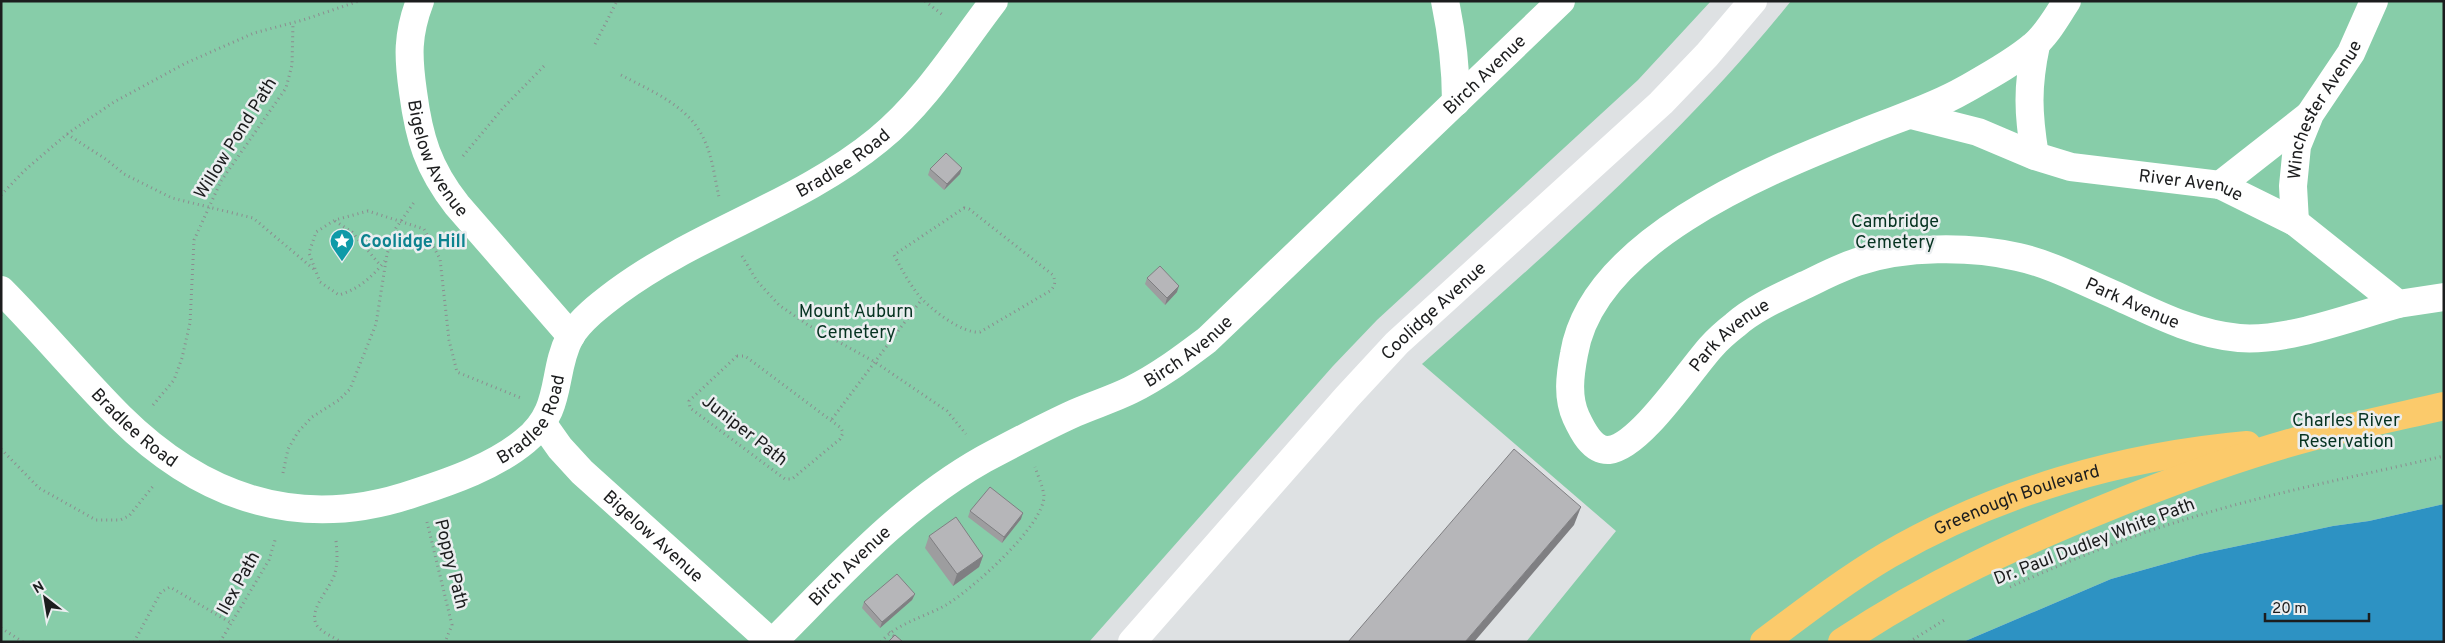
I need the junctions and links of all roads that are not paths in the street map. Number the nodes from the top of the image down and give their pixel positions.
1 (420, 1) edge
2 (994, 1) edge
3 (1445, 1) edge
4 (1561, 1) edge
5 (1753, 1) edge
6 (2067, 1) edge
7 (2374, 1) edge
8 (2036, 45) junction
9 (1456, 102) junction
10 (2310, 114) junction
11 (1911, 115) junction
12 (2035, 156) junction
13 (2220, 184) junction
14 (2295, 222) junction
15 (1, 290) edge
16 (2444, 297) edge
17 (2398, 304) junction
18 (571, 336) junction
19 (2444, 406) edge
20 (546, 416) junction
21 (2301, 440) junction
22 (772, 642) edge
23 (1132, 642) edge
24 (1764, 642) edge
25 (1842, 642) edge

1 - 18 street, Bigelow Avenue
2 - 18 street, Bradlee Road
3 - 9 street
4 - 9 street, Birch Avenue
5 - 23 street, Coolidge Avenue
6 - 8 street
7 - 10 street, Winchester Avenue
8 - 11 street, Park Avenue
8 - 12 street
9 - 22 street, Birch Avenue
10 - 13 street
10 - 14 street, Winchester Avenue
11 - 12 street, River Avenue
11 - 17 street, Park Avenue
12 - 13 street, River Avenue
13 - 14 street, River Avenue
14 - 17 street, River Avenue
15 - 20 street, Bradlee Road
16 - 17 street
18 - 20 street, Bradlee Road
19 - 21 main road, Greenough Boulevard
20 - 22 street, Bigelow Avenue
21 - 24 main road, Greenough Boulevard
21 - 25 main road, Greenough Boulevard

